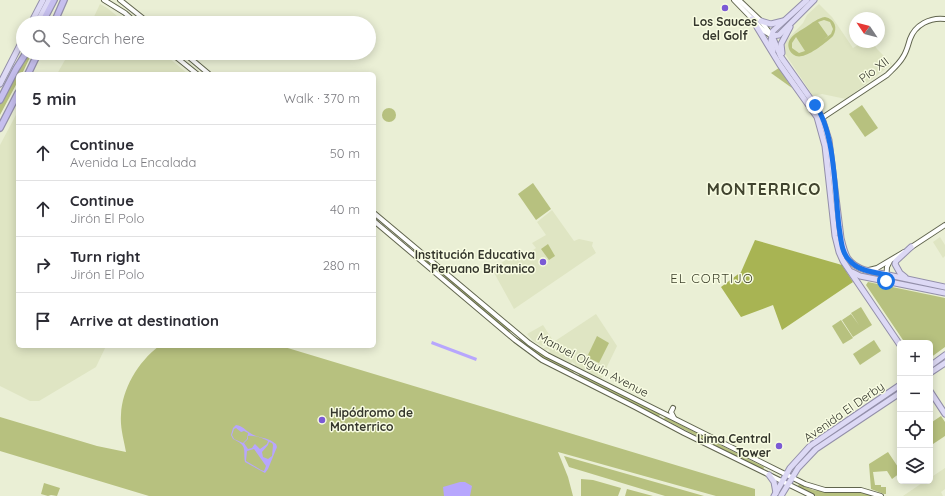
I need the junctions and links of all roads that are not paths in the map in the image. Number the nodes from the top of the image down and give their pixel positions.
1 (43, 0) edge
2 (49, 0) edge
3 (54, 0) edge
4 (65, 0) edge
5 (104, 0) edge
6 (120, 0) edge
7 (734, 0) edge
8 (739, 0) edge
9 (807, 0) edge
10 (814, 0) edge
11 (36, 16) edge
12 (37, 16) edge
13 (46, 16) edge
14 (57, 16) edge
15 (128, 16) edge
16 (140, 16) edge
17 (752, 19) junction
18 (791, 19) junction
19 (945, 19) edge
20 (761, 22) junction
21 (772, 36) junction
22 (16, 53) edge
23 (775, 56) junction
24 (20, 60) edge
25 (22, 60) edge
26 (35, 60) edge
27 (180, 60) edge
28 (192, 60) edge
29 (16, 69) junction
30 (791, 71) junction
31 (29, 72) edge
32 (195, 72) edge
33 (207, 72) edge
34 (0, 84) edge
35 (16, 97) edge
36 (0, 100) edge
37 (822, 118) junction
38 (0, 128) edge
39 (376, 214) edge
40 (376, 223) edge
41 (945, 225) edge
42 (911, 247) junction
43 (892, 259) junction
44 (848, 268) junction
45 (865, 270) junction
46 (875, 273) junction
47 (886, 275) junction
48 (863, 276) junction
49 (912, 280) junction
50 (886, 281) junction
51 (945, 287) edge
52 (945, 293) edge
53 (897, 342) edge
54 (945, 355) edge
55 (945, 363) edge
56 (933, 364) edge
57 (578, 371) junction
58 (933, 371) edge
59 (575, 377) junction
60 (897, 387) edge
61 (897, 395) edge
62 (933, 396) edge
63 (673, 408) dead end
64 (945, 414) edge
65 (676, 419) junction
66 (769, 474) junction
67 (785, 475) junction
68 (791, 478) junction
69 (782, 481) junction
70 (799, 482) junction
71 (788, 484) junction
72 (796, 488) junction
73 (775, 494) edge
74 (781, 496) edge
75 (812, 496) edge
76 (881, 496) edge

1 - 11 main road
2 - 12 main road
3 - 13 highway
4 - 14 highway
5 - 15 street
6 - 16 street
7 - 17 street
8 - 20 street
9 - 18 main road
10 - 18 main road
17 - 21 street
17 - 23 main road
18 - 20 main road
18 - 21 main road
18 - 30 main road
19 - 37 street, Pío XII
20 - 21 street
21 - 23 main road
21 - 30 main road
22 - 34 main road
23 - 44 main road
24 - 29 main road
25 - 29 highway
26 - 31 highway
27 - 32 street
28 - 33 street
29 - 36 highway
30 - 37 main road
35 - 38 highway
37 - 45 main road
39 - 57 street, Manuel Olguin Avenue
40 - 59 street, Manuel Olguin Avenue
41 - 42 street
42 - 43 street
42 - 49 main road
43 - 45 street
43 - 47 street
44 - 48 main road
44 - 53 main road
45 - 46 main road
46 - 47 main road
46 - 48 main road
47 - 49 main road
47 - 50 street
48 - 50 main road
49 - 51 main road
50 - 52 main road
54 - 56 main road
55 - 58 main road
57 - 59 street
57 - 65 street, Manuel Olguin Avenue
59 - 66 street, Manuel Olguin Avenue
60 - 67 main road, Avenida El Derby
61 - 68 main road, Avenida El Derby
62 - 64 main road
63 - 65 street
65 - 67 street, Manuel Olguin Avenue
66 - 69 street, Manuel Olguin Avenue
66 - 73 main road
67 - 68 street, Manuel Olguin Avenue
67 - 69 main road, Avenida El Derby
68 - 70 street, Manuel Olguin Avenue
68 - 71 main road, Avenida El Derby
69 - 71 street, Manuel Olguin Avenue
69 - 73 main road, Avenida El Derby
70 - 72 street
70 - 76 street, Manuel Olguin Avenue
71 - 72 street, Manuel Olguin Avenue
71 - 74 main road, Avenida El Derby
72 - 75 street, Manuel Olguin Avenue

